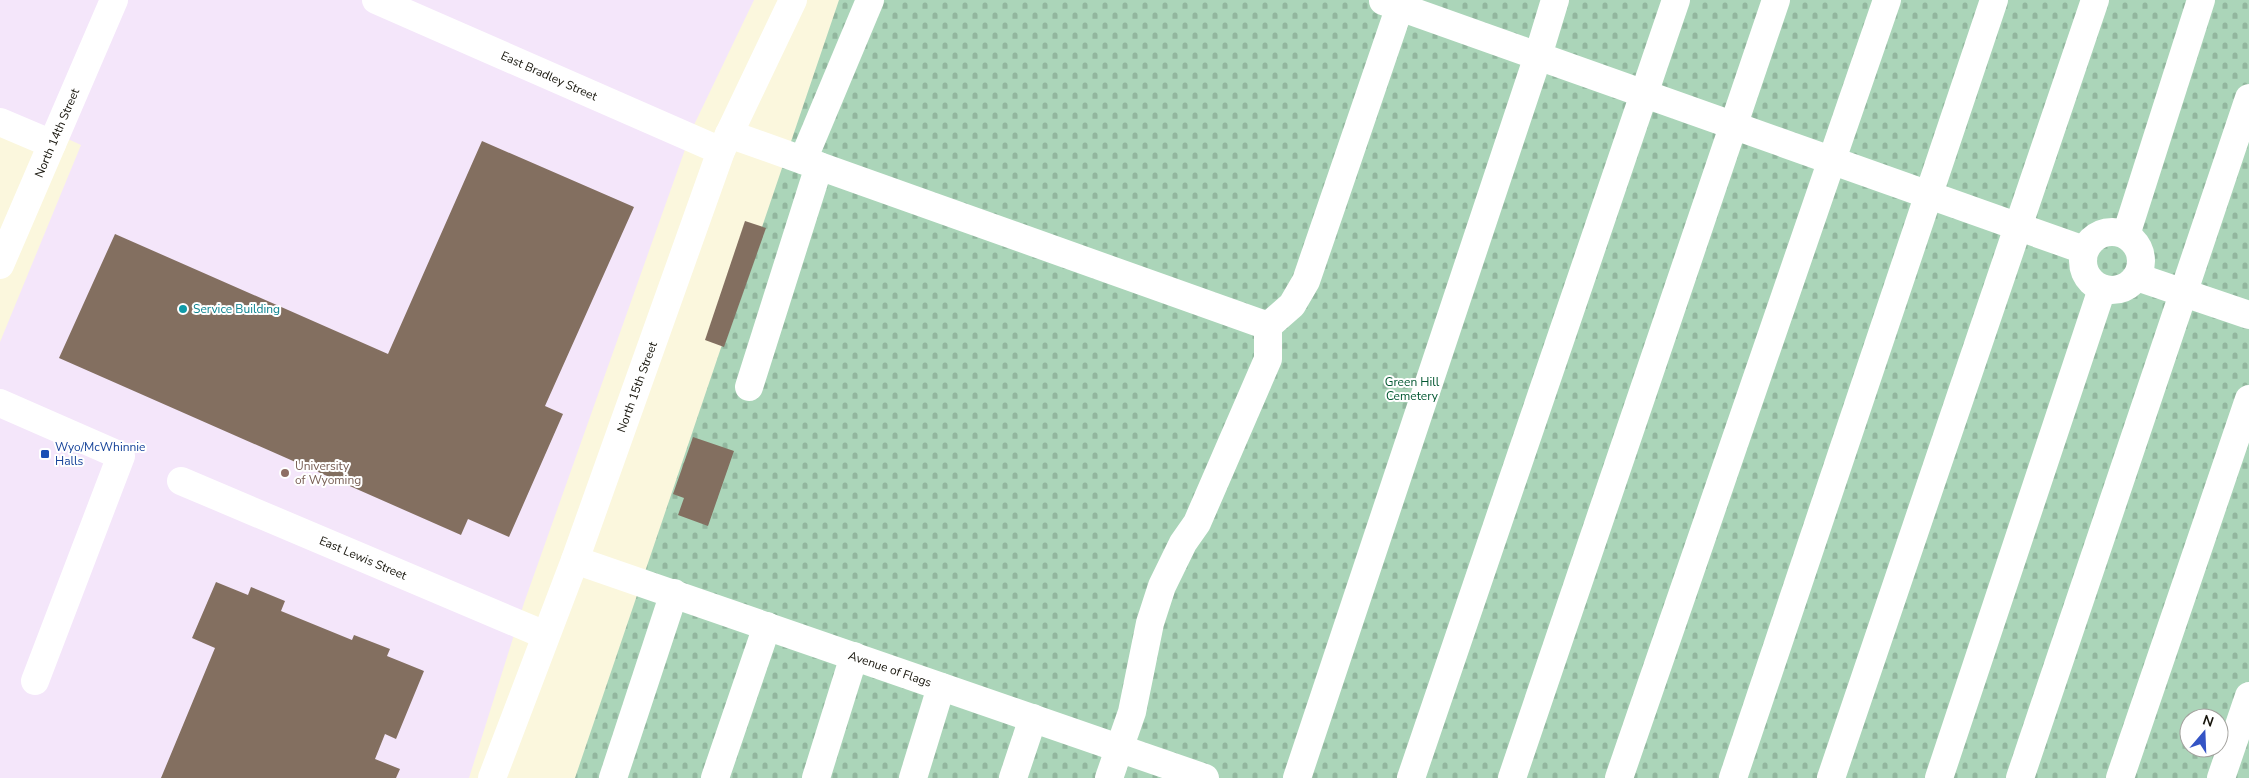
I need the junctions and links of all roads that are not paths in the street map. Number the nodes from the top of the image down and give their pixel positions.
1 (114, 0) edge
2 (376, 0) edge
3 (793, 0) edge
4 (870, 0) edge
5 (1555, 0) edge
6 (1676, 0) edge
7 (1776, 0) edge
8 (1887, 0) edge
9 (1994, 0) edge
10 (2095, 0) edge
11 (2201, 0) edge
12 (1391, 3) edge
13 (1538, 56) junction
14 (1644, 93) junction
15 (2249, 98) edge
16 (0, 122) edge
17 (1733, 125) junction
18 (725, 143) junction
19 (52, 144) junction
20 (1832, 160) junction
21 (811, 163) junction
22 (1928, 194) junction
23 (2018, 226) junction
24 (2126, 235) junction
25 (2084, 250) junction
26 (0, 265) edge
27 (2137, 277) junction
28 (2102, 289) junction
29 (2184, 293) junction
30 (2249, 315) edge
31 (1268, 326) junction
32 (749, 387) dead end
33 (2249, 399) edge
34 (0, 403) edge
35 (181, 481) dead end
36 (575, 560) junction
37 (674, 593) junction
38 (768, 626) junction
39 (545, 635) junction
40 (854, 656) junction
41 (35, 681) dead end
42 (941, 686) junction
43 (2249, 696) edge
44 (1033, 718) junction
45 (1119, 749) junction
46 (492, 778) edge
47 (613, 778) edge
48 (715, 778) edge
49 (816, 778) edge
50 (913, 778) edge
51 (1014, 778) edge
52 (1109, 778) edge
53 (1205, 778) edge
54 (1297, 778) edge
55 (1411, 778) edge
56 (1512, 778) edge
57 (1619, 778) edge
58 (1733, 778) edge
59 (1831, 778) edge
60 (1939, 778) edge
61 (2020, 778) edge
62 (2120, 778) edge
63 (2221, 778) edge

1 - 19 street, North 14th Street
2 - 18 street, East Bradley Street
3 - 18 street, North 15th Street
4 - 21 street
5 - 13 street
6 - 14 street
7 - 17 street
8 - 20 street
9 - 22 street
10 - 23 street
11 - 24 street
12 - 13 street
12 - 31 street
13 - 14 street
13 - 54 street
14 - 17 street
14 - 55 street
15 - 29 street
16 - 19 street
17 - 20 street
17 - 56 street
18 - 21 street, East Bradley Street
18 - 36 street, North 15th Street
19 - 26 street, North 14th Street
20 - 22 street
20 - 57 street
21 - 31 street, East Bradley Street
21 - 32 street
22 - 23 street
22 - 58 street
23 - 25 street
23 - 59 street
24 - 25 street
24 - 27 street
25 - 28 street
27 - 28 street
27 - 29 street
28 - 60 street
29 - 30 street
29 - 61 street
31 - 45 street
33 - 62 street
34 - 41 street
35 - 39 street, East Lewis Street
36 - 37 street, Avenue of Flags
36 - 39 street, North 15th Street
37 - 38 street, Avenue of Flags
37 - 47 street
38 - 40 street, Avenue of Flags
38 - 48 street
39 - 46 street, North 15th Street
40 - 42 street, Avenue of Flags
40 - 49 street
42 - 44 street, Avenue of Flags
42 - 50 street
43 - 63 street
44 - 45 street, Avenue of Flags
44 - 51 street
45 - 52 street
45 - 53 street, Avenue of Flags

